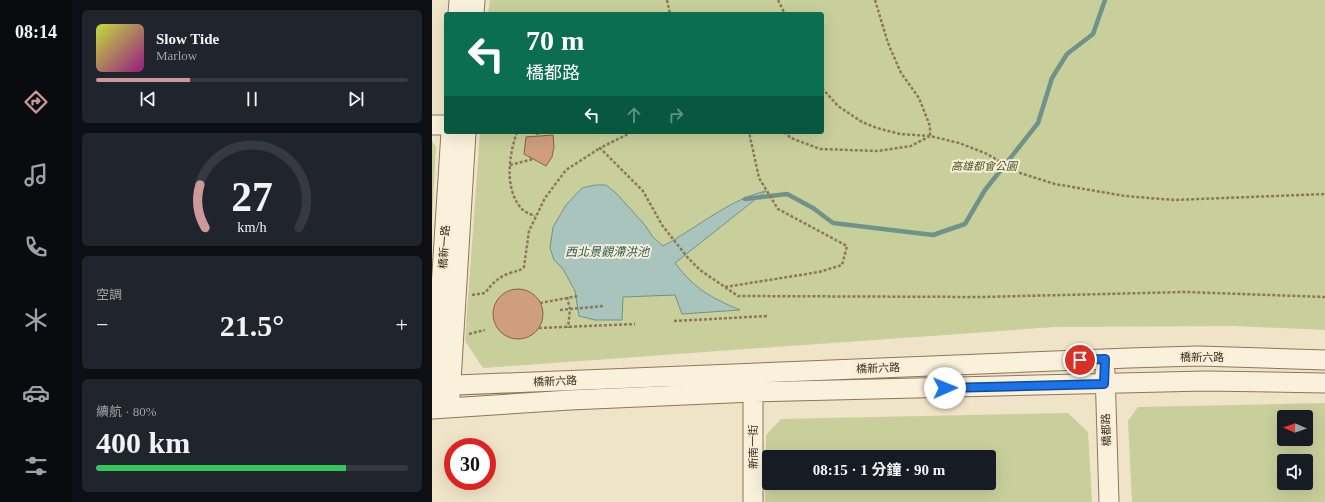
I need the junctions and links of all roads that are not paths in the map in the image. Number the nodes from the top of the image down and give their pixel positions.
1 (459, 0) edge
2 (475, 0) edge
3 (458, 12) edge
4 (474, 12) edge
5 (432, 125) edge
6 (444, 125) edge
7 (451, 134) edge
8 (466, 134) edge
9 (1105, 359) junction
10 (1325, 360) edge
11 (1325, 383) edge
12 (1104, 384) junction
13 (439, 386) edge
14 (753, 392) junction
15 (438, 409) edge
16 (752, 502) edge
17 (1109, 502) edge

1 - 3 street
2 - 4 street
5 - 6 street
7 - 13 street, 橋新一路
8 - 13 street, 橋新一路
9 - 10 street, 橋新六路
9 - 12 street, 橋都路
9 - 13 street, 橋新六路
11 - 12 street, 橋新六路
12 - 14 street, 橋新六路
12 - 17 street, 橋都路
13 - 15 street, 橋新一路
14 - 15 street, 橋新六路
14 - 16 street, 新南一街

